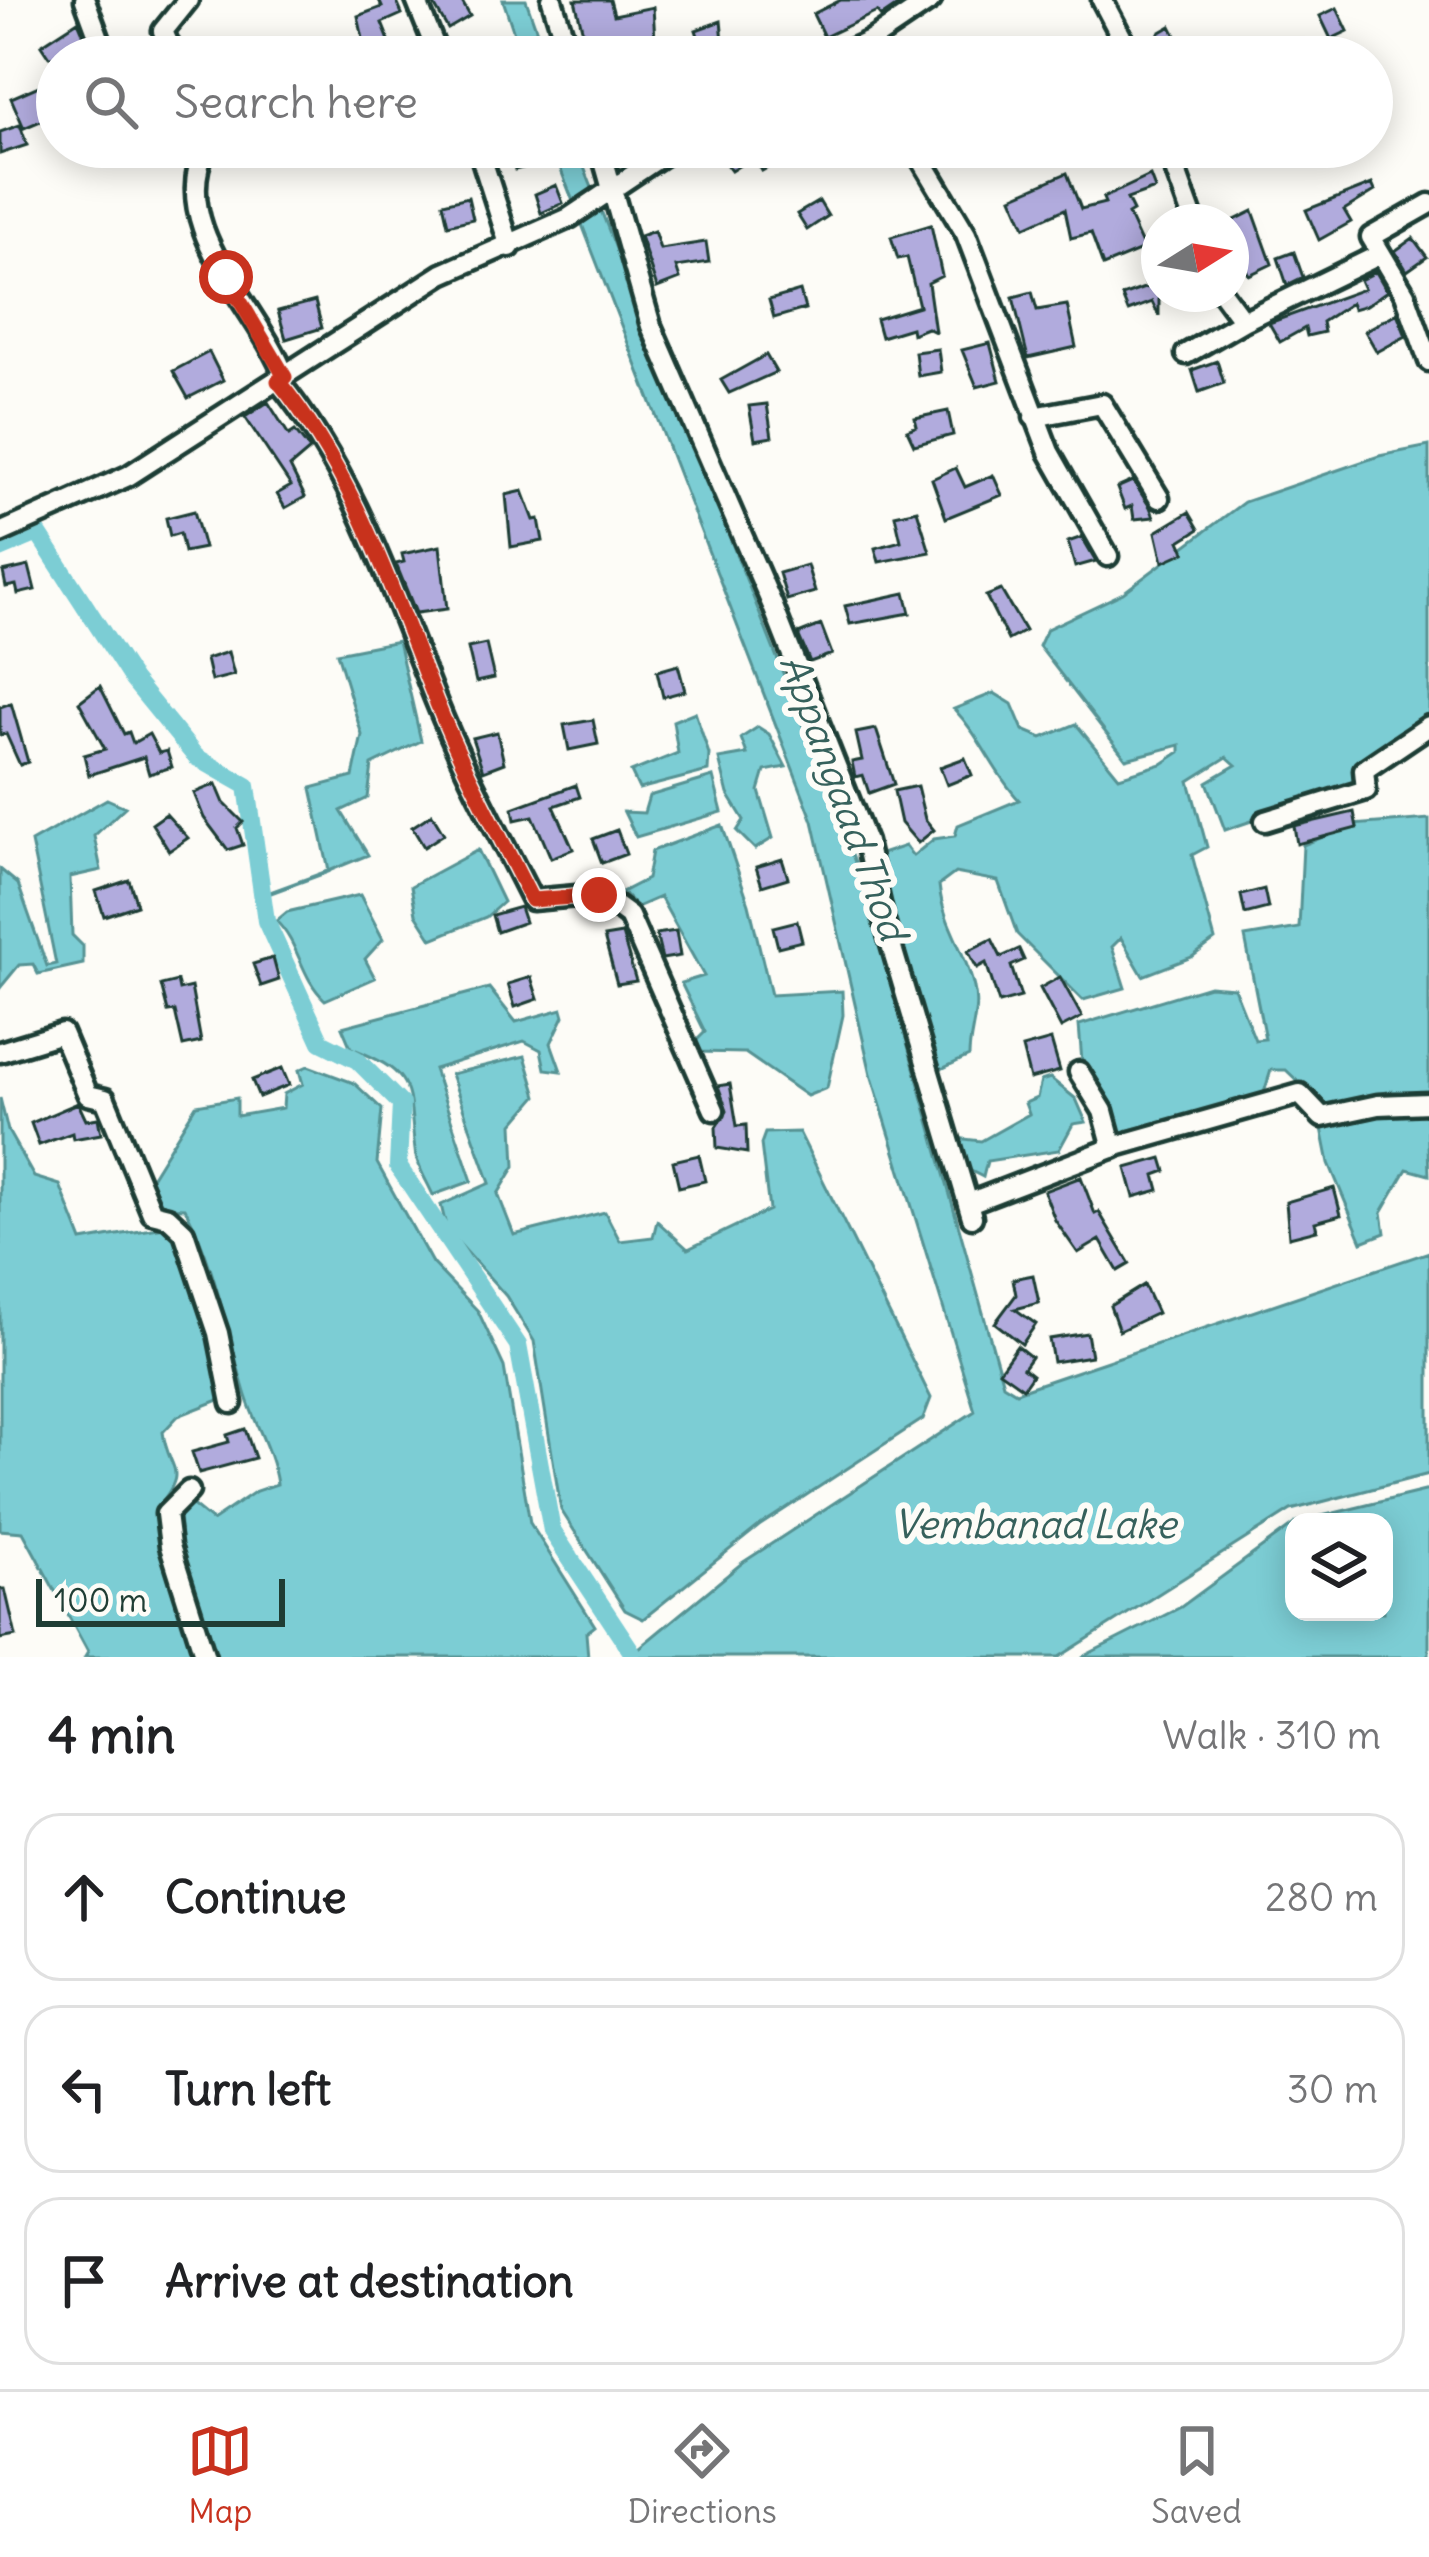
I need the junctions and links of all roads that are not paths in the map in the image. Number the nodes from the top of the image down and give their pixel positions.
1 (85, 0) edge
2 (188, 0) edge
3 (416, 0) edge
4 (552, 0) edge
5 (931, 0) edge
6 (1102, 0) edge
7 (98, 36) edge
8 (165, 36) edge
9 (431, 36) edge
10 (563, 36) edge
11 (883, 36) edge
12 (1121, 36) edge
13 (196, 168) edge
14 (485, 168) edge
15 (603, 168) edge
16 (645, 168) edge
17 (927, 168) edge
18 (1175, 168) edge
19 (606, 196) junction
20 (1188, 204) edge
21 (1429, 204) edge
22 (510, 247) junction
23 (1381, 254) junction
24 (1236, 312) edge
25 (1243, 321) junction
26 (1186, 354) dead end
27 (1429, 361) edge
28 (281, 379) junction
29 (1034, 417) junction
30 (1159, 498) dead end
31 (0, 533) edge
32 (1108, 556) dead end
33 (1429, 726) edge
34 (1265, 821) dead end
35 (0, 1052) edge
36 (1079, 1072) dead end
37 (1429, 1103) edge
38 (714, 1110) dead end
39 (1113, 1148) junction
40 (232, 1403) dead end
41 (189, 1491) dead end
42 (205, 1657) edge

1 - 7 street
2 - 8 street
3 - 9 street
4 - 10 street
5 - 11 street
6 - 12 street
13 - 28 street
14 - 22 street
15 - 19 street
16 - 19 street
17 - 29 street
18 - 20 street
19 - 22 street
19 - 39 street
21 - 23 street
22 - 28 street
23 - 25 street
23 - 27 street
24 - 25 street
25 - 26 street
28 - 31 street
28 - 38 street
29 - 30 street
29 - 32 street
33 - 34 street
35 - 40 street
36 - 39 street
37 - 39 street
41 - 42 street

